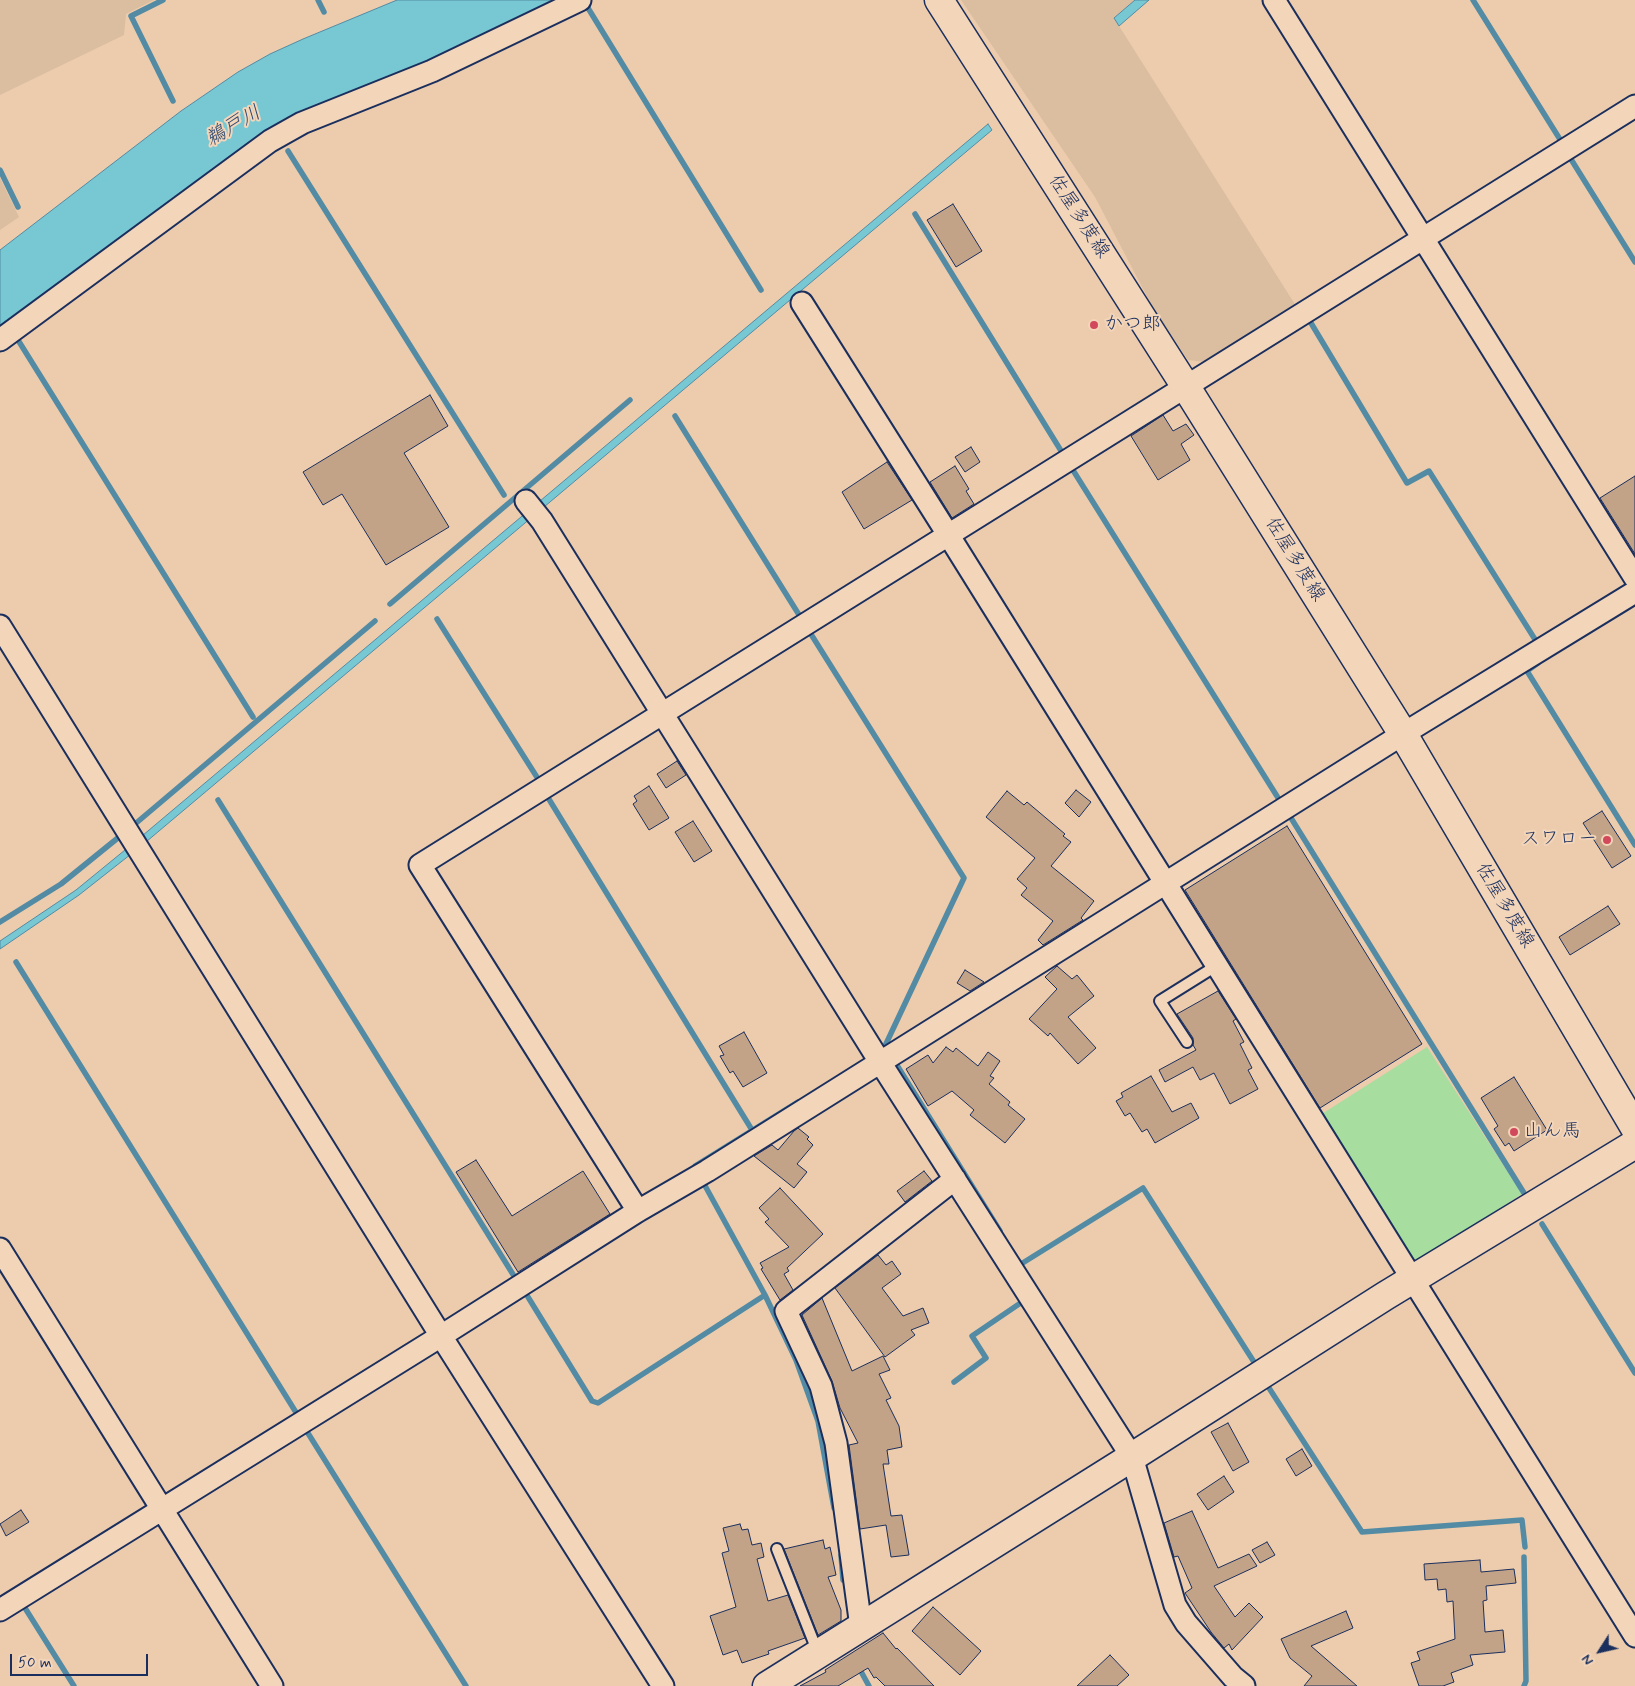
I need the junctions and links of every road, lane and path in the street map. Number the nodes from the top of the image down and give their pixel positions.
1 (580, 0) edge
2 (939, 0) edge
3 (1274, 0) edge
4 (1635, 106) edge
5 (1423, 239) junction
6 (802, 303) dead end
7 (0, 340) edge
8 (1186, 387) junction
9 (526, 500) dead end
10 (949, 536) junction
11 (1635, 578) edge
12 (1635, 592) edge
13 (0, 626) edge
14 (662, 713) junction
15 (1403, 734) junction
16 (1165, 883) junction
17 (1216, 966) junction
18 (1187, 1042) dead end
19 (880, 1062) junction
20 (1635, 1128) edge
21 (1635, 1144) edge
22 (955, 1179) junction
23 (638, 1211) junction
24 (0, 1249) edge
25 (1413, 1280) junction
26 (442, 1336) junction
27 (1132, 1457) junction
28 (162, 1509) junction
29 (777, 1549) dead end
30 (0, 1610) edge
31 (861, 1627) junction
32 (1635, 1636) edge
33 (818, 1654) junction
34 (272, 1686) edge
35 (663, 1686) edge
36 (766, 1686) edge
37 (1244, 1686) edge

1 - 7 street
2 - 8 main road, 佐屋多度線
3 - 5 street
4 - 5 street
5 - 8 street
5 - 11 street
6 - 10 street
8 - 10 street
8 - 15 main road, 佐屋多度線
9 - 14 street
10 - 14 street
10 - 16 street
12 - 15 street
13 - 26 street
14 - 19 street
14 - 23 street
15 - 16 street
15 - 20 main road, 佐屋多度線
16 - 17 street
16 - 19 street
17 - 18 lane
17 - 25 street
19 - 22 street
19 - 23 street
21 - 25 main road
22 - 27 street
22 - 31 street
23 - 26 street
24 - 28 street
25 - 27 main road
25 - 32 street
26 - 28 street
26 - 35 street
27 - 31 main road
27 - 37 street
28 - 30 street
28 - 34 street
29 - 33 lane
31 - 33 main road
33 - 36 main road

